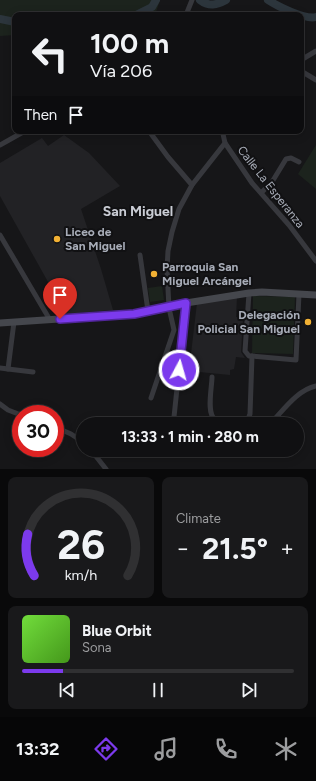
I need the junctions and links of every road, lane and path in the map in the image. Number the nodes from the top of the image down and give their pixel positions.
1 (192, 0) edge
2 (187, 12) edge
3 (316, 51) edge
4 (304, 58) edge
5 (304, 73) edge
6 (316, 80) edge
7 (20, 134) edge
8 (151, 134) edge
9 (223, 134) edge
10 (224, 143) junction
11 (0, 145) edge
12 (299, 162) dead end
13 (192, 185) junction
14 (261, 194) junction
15 (0, 235) edge
16 (140, 256) dead end
17 (316, 261) edge
18 (249, 293) junction
19 (299, 294) junction
20 (316, 295) edge
21 (186, 303) junction
22 (169, 308) junction
23 (148, 311) junction
24 (50, 320) junction
25 (0, 322) edge
26 (14, 322) junction
27 (252, 356) junction
28 (0, 368) edge
29 (8, 369) junction
30 (33, 372) dead end
31 (212, 377) dead end
32 (316, 386) edge
33 (151, 398) dead end
34 (0, 404) edge
35 (12, 412) edge
36 (174, 417) dead end
37 (213, 417) edge
38 (250, 417) edge
39 (277, 417) edge
40 (64, 431) edge
41 (76, 437) edge
42 (97, 457) edge
43 (106, 469) edge

1 - 2 street
3 - 4 street
5 - 6 street
7 - 11 street
8 - 13 street
9 - 10 street
10 - 13 street
10 - 14 street, Calle La Esperanza
12 - 14 street
13 - 22 street
14 - 17 street, Calle La Esperanza
15 - 24 street
16 - 23 street
18 - 19 main road
18 - 21 main road
18 - 27 street
19 - 20 main road
19 - 27 street
21 - 22 main road
21 - 36 street
22 - 23 main road
22 - 33 street
23 - 24 main road
24 - 26 main road
25 - 26 main road
26 - 29 street
27 - 38 street
28 - 29 street
29 - 30 street
31 - 37 street
32 - 39 street
34 - 35 street
40 - 41 street
42 - 43 street

